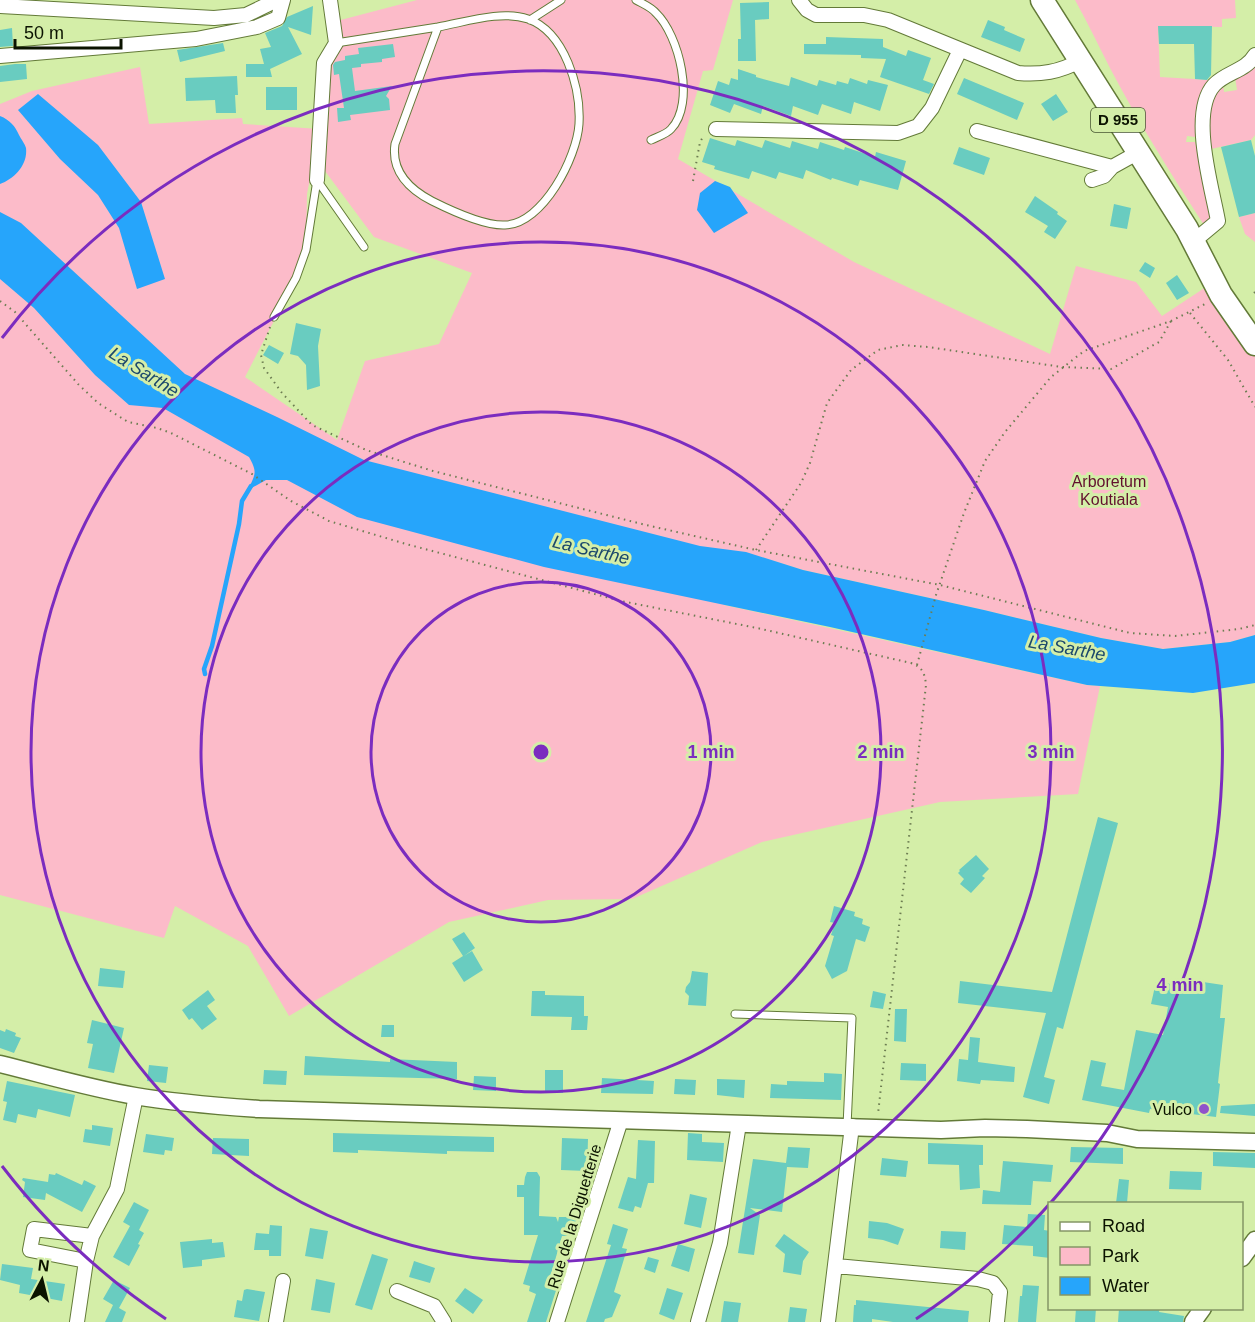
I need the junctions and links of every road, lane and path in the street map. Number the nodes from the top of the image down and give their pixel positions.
1 (277, 0) edge
2 (283, 0) edge
3 (330, 0) edge
4 (561, 0) edge
5 (636, 0) edge
6 (799, 0) edge
7 (1042, 0) edge
8 (0, 6) edge
9 (530, 20) junction
10 (438, 27) junction
11 (336, 43) junction
12 (960, 50) junction
13 (1255, 55) edge
14 (0, 56) edge
15 (1080, 61) junction
16 (716, 129) joint
17 (977, 131) dead end
18 (651, 140) dead end
19 (1139, 152) junction
20 (1112, 167) junction
21 (317, 180) junction
22 (1092, 180) dead end
23 (693, 181) dead end
24 (1194, 241) junction
25 (364, 247) dead end
26 (1213, 300) dead end
27 (0, 301) edge
28 (1190, 313) junction
29 (274, 317) joint
30 (1172, 321) junction
31 (1255, 326) edge
32 (1255, 344) edge
33 (1062, 367) junction
34 (1255, 407) edge
35 (756, 550) junction
36 (940, 585) junction
37 (1255, 625) edge
38 (917, 665) junction
39 (735, 1014) dead end
40 (0, 1064) edge
41 (136, 1096) junction
42 (878, 1117) dead end
43 (621, 1120) junction
44 (739, 1124) junction
45 (849, 1126) junction
46 (1255, 1142) edge
47 (92, 1236) junction
48 (1255, 1240) edge
49 (1243, 1257) edge
50 (86, 1261) junction
51 (836, 1266) junction
52 (283, 1281) dead end
53 (397, 1291) dead end
54 (77, 1322) edge
55 (276, 1322) edge
56 (444, 1322) edge
57 (557, 1322) edge
58 (698, 1322) edge
59 (828, 1322) edge
60 (997, 1322) edge

1 - 8 street
2 - 14 street
3 - 11 street
4 - 9 lane
5 - 18 lane
6 - 12 street
7 - 15 main road, D 955
9 - 10 lane
9 - 10 lane
10 - 11 lane
11 - 21 street
12 - 15 street
12 - 16 street
13 - 24 street
15 - 19 main road, D 955
16 - 23 path
17 - 20 street
19 - 20 street
19 - 24 main road, D 955
20 - 22 street
21 - 25 lane
21 - 29 lane
24 - 31 main road, D 955
24 - 32 main road, D 955
26 - 28 path
27 - 38 path
28 - 30 path
28 - 34 path
29 - 35 path
30 - 33 path
30 - 33 path
33 - 35 path
33 - 36 path
35 - 36 path
36 - 37 path
36 - 38 path
38 - 42 path
39 - 45 lane
40 - 41 street
41 - 43 street
41 - 47 street
43 - 44 street
43 - 57 street, Rue de la Diguetterie
44 - 45 street
44 - 58 street
45 - 46 street
45 - 51 street
47 - 50 street
47 - 50 street
48 - 49 street
50 - 54 street
51 - 59 street
51 - 60 street
52 - 55 street
53 - 56 street

